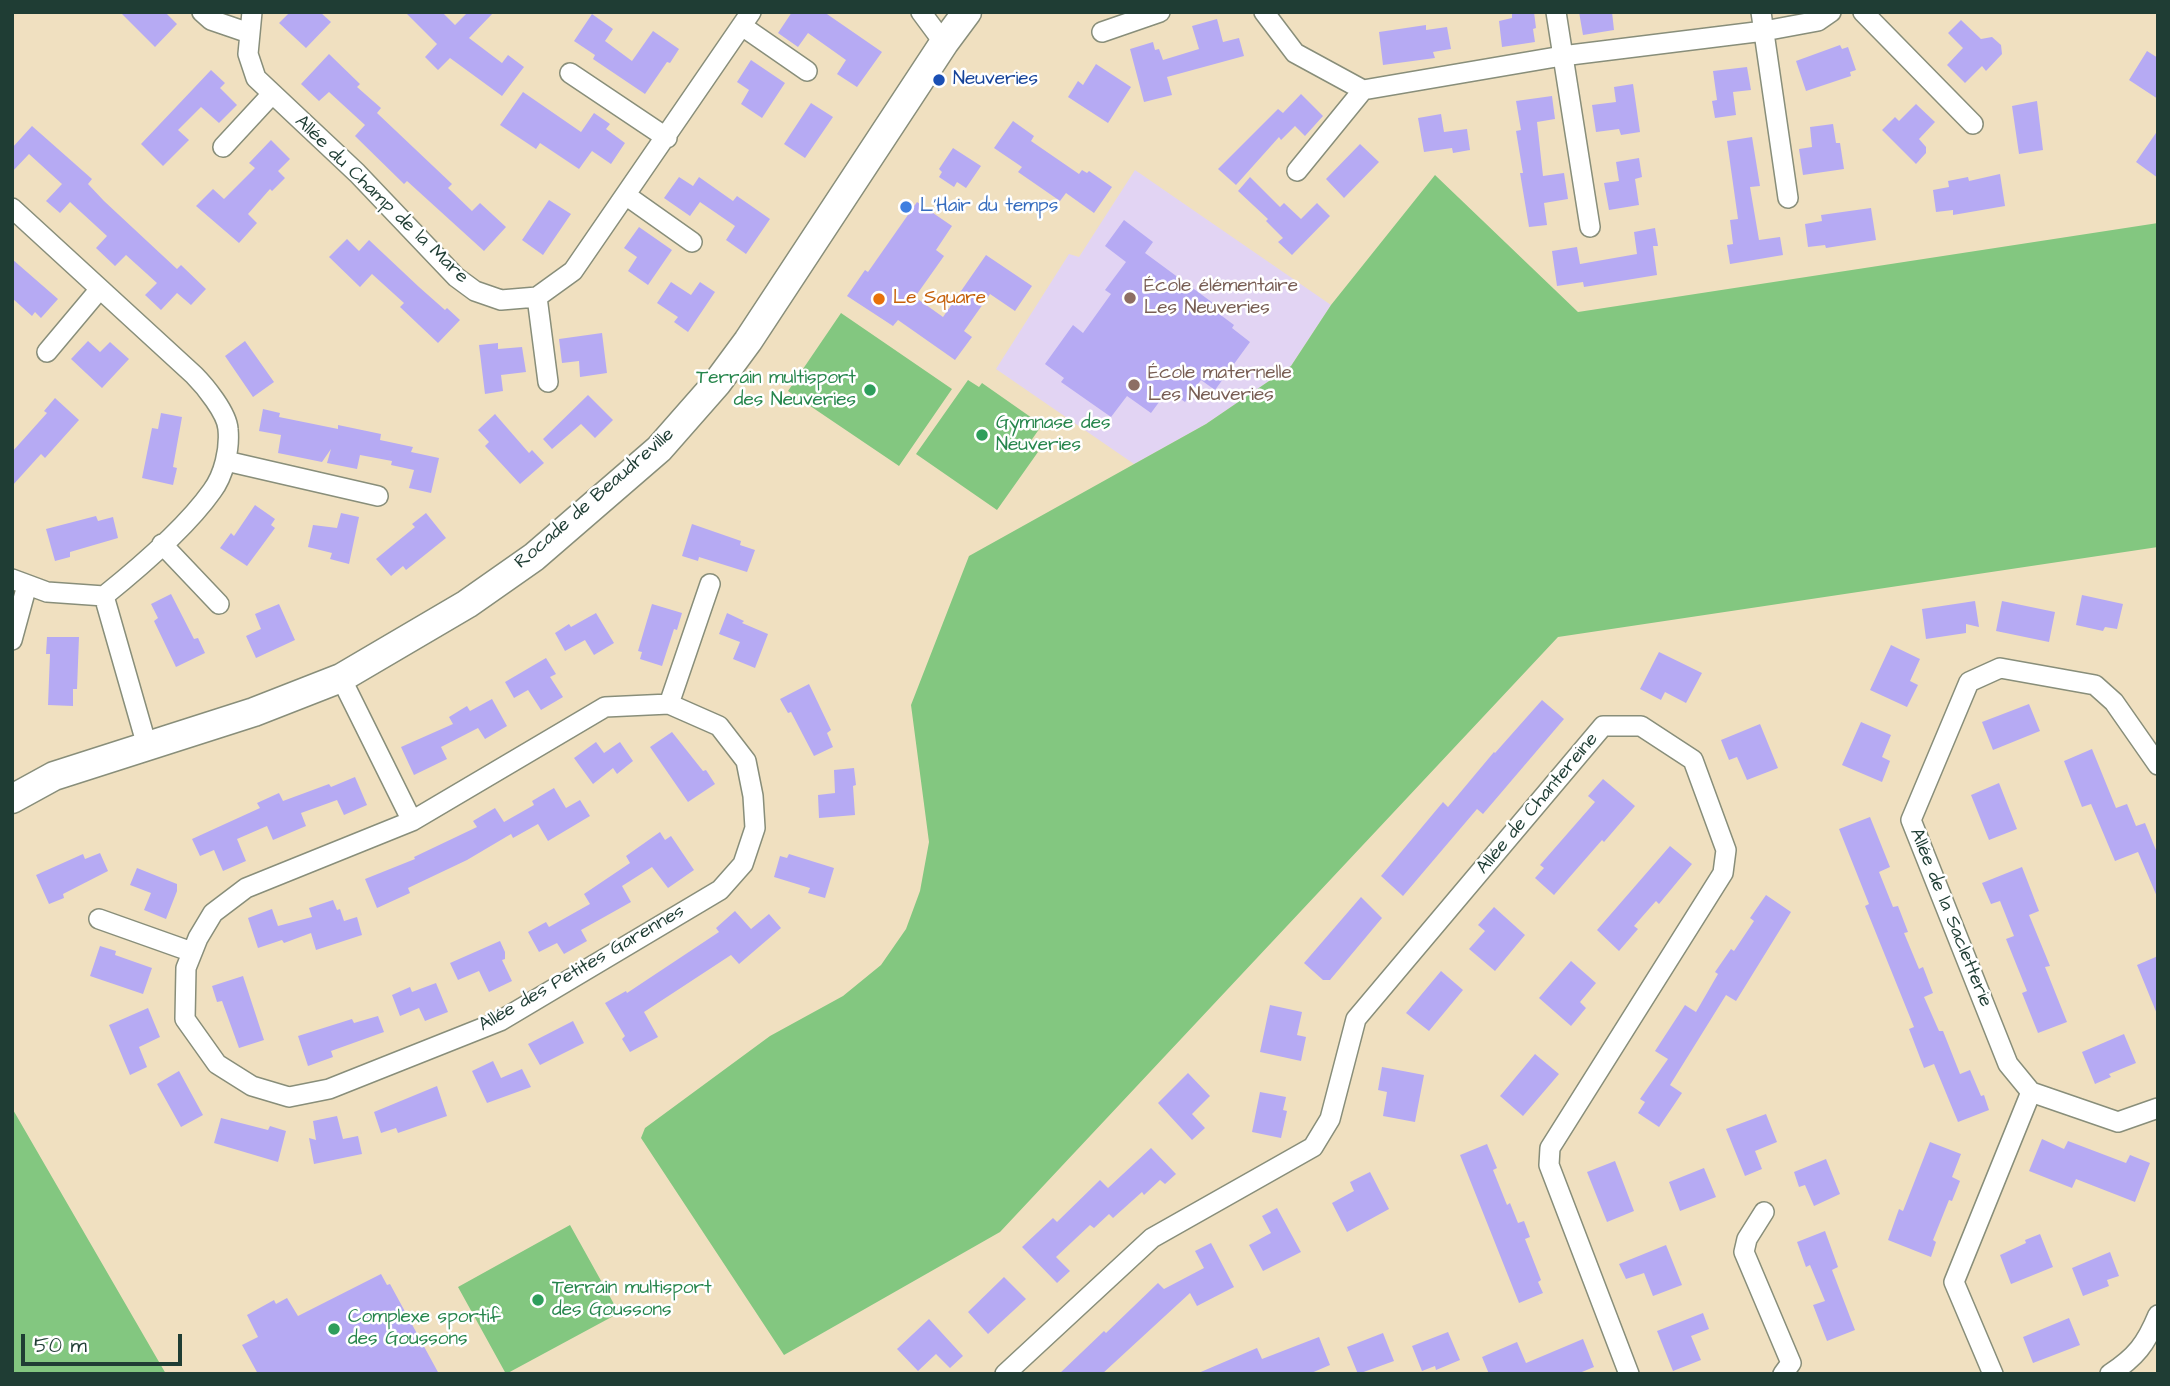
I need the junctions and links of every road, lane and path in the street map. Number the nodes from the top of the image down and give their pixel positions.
1 (202, 12) edge
2 (252, 12) edge
3 (921, 12) edge
4 (967, 12) edge
5 (1160, 12) edge
6 (1264, 12) edge
7 (1556, 12) edge
8 (1831, 12) edge
9 (1863, 12) edge
10 (747, 19) edge
11 (1762, 22) edge
12 (1102, 32) dead end
13 (249, 33) junction
14 (944, 43) junction
15 (1562, 57) junction
16 (807, 71) dead end
17 (570, 72) dead end
18 (1363, 90) junction
19 (272, 94) junction
20 (1972, 124) dead end
21 (667, 138) junction
22 (223, 147) dead end
23 (1297, 170) dead end
24 (627, 195) junction
25 (1788, 198) dead end
26 (12, 208) edge
27 (1590, 227) dead end
28 (692, 242) dead end
29 (99, 290) junction
30 (537, 297) junction
31 (47, 352) dead end
32 (548, 383) dead end
33 (226, 461) junction
34 (378, 496) dead end
35 (162, 544) junction
36 (20, 582) edge
37 (710, 584) dead end
38 (104, 596) junction
39 (219, 604) dead end
40 (12, 640) edge
41 (341, 678) junction
42 (669, 704) junction
43 (148, 747) junction
44 (2158, 765) edge
45 (12, 774) edge
46 (54, 776) junction
47 (12, 799) edge
48 (412, 821) junction
49 (99, 919) dead end
50 (192, 952) junction
51 (2032, 1092) junction
52 (2158, 1108) edge
53 (1764, 1212) dead end
54 (2158, 1315) edge
55 (1005, 1374) edge
56 (1629, 1374) edge
57 (1783, 1374) edge
58 (1993, 1374) edge
59 (2110, 1374) edge

1 - 13 street
2 - 13 street, Allée du Champ de la Mare
3 - 14 street
4 - 14 street, Rocade de Beaudreville
5 - 12 street
6 - 18 street
7 - 15 street
8 - 11 street
9 - 20 street
10 - 16 street
10 - 21 street
11 - 15 street
11 - 25 street
13 - 19 street, Allée du Champ de la Mare
14 - 41 street, Rocade de Beaudreville
15 - 18 street
15 - 27 street
17 - 21 street
18 - 23 street
19 - 22 street
19 - 30 street, Allée du Champ de la Mare
21 - 24 street
24 - 28 street
24 - 30 street
26 - 29 street
29 - 31 street
29 - 33 street
30 - 32 street
33 - 34 street
33 - 35 street
35 - 38 street
35 - 39 street
36 - 38 street
36 - 40 street
37 - 42 street
38 - 43 street
41 - 43 street, Rocade de Beaudreville
41 - 48 street
42 - 48 street, Allée des Petites Garennes
42 - 50 street, Allée des Petites Garennes
43 - 46 street, Rocade de Beaudreville
44 - 51 street, Allée de la Sacletterie
45 - 46 street, Rocade de Beaudreville
46 - 47 street, Rocade de Beaudreville
48 - 50 street, Allée des Petites Garennes
49 - 50 street
51 - 52 street
51 - 58 street
53 - 57 street
54 - 59 street
55 - 56 street, Allée de Chantereine

